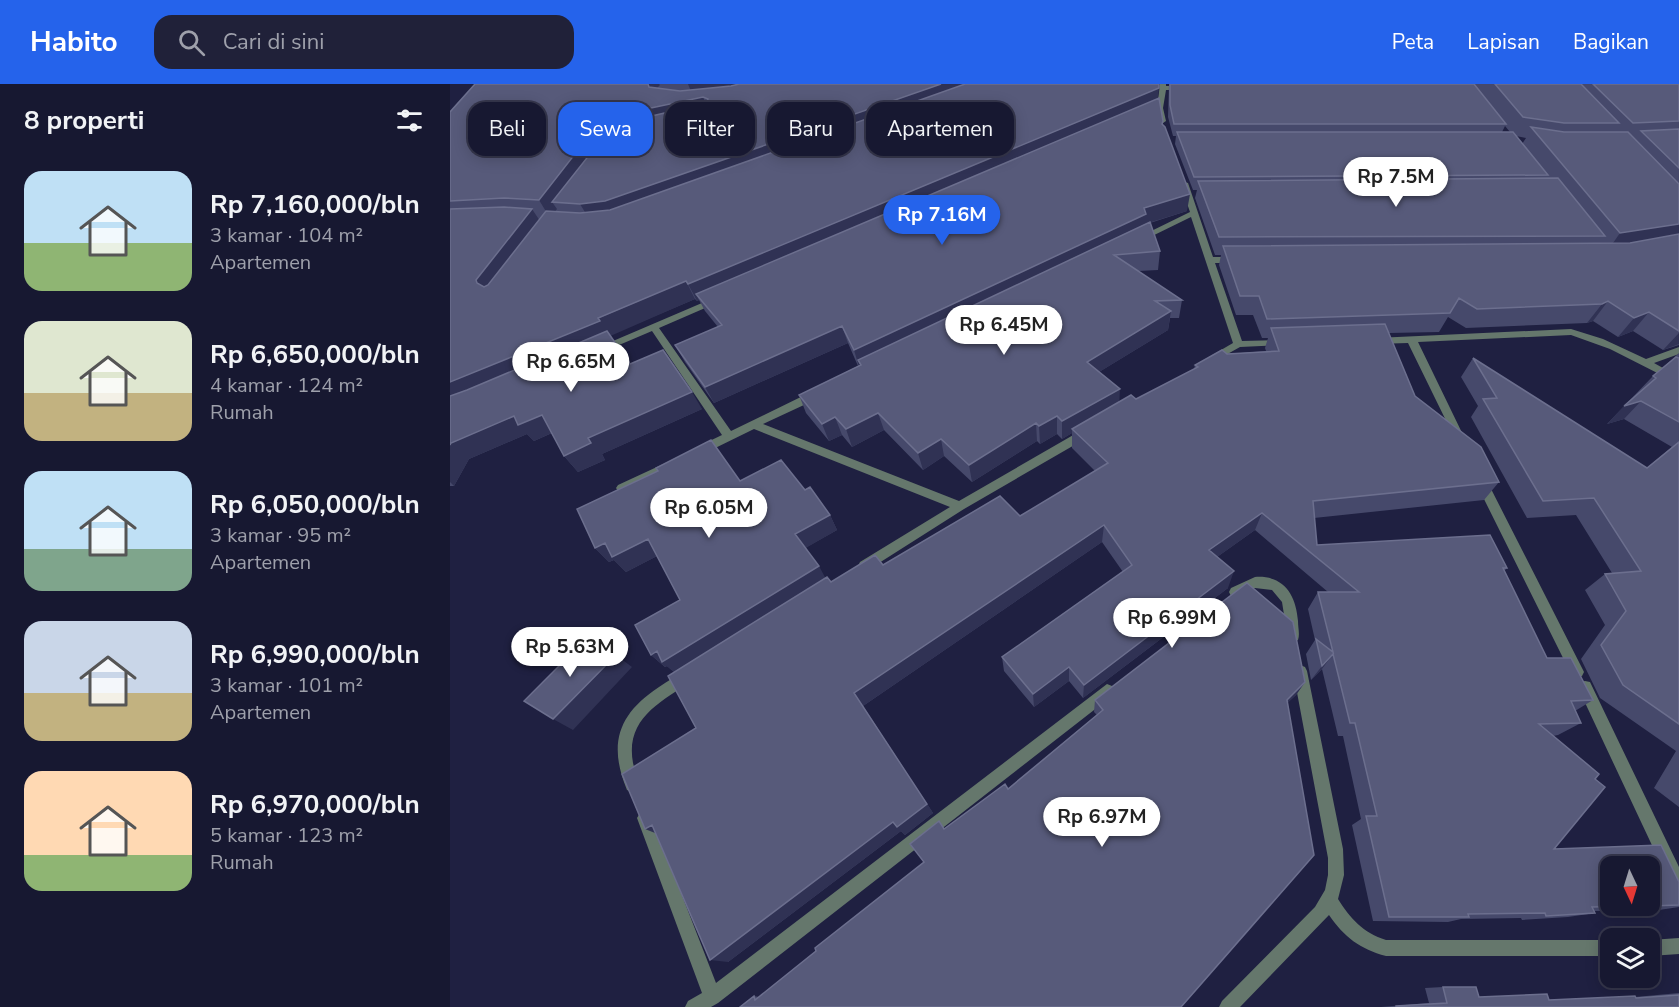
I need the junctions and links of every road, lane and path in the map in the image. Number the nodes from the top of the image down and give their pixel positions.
1 (1163, 86) edge
2 (1198, 88) edge
3 (1160, 108) junction
4 (1149, 112) edge
5 (1164, 129) edge
6 (1179, 172) edge
7 (1188, 194) junction
8 (1200, 194) edge
9 (1194, 213) junction
10 (1130, 243) edge
11 (1209, 260) junction
12 (1245, 260) edge
13 (729, 294) edge
14 (654, 327) junction
15 (1412, 340) junction
16 (1365, 341) edge
17 (1296, 343) edge
18 (1238, 344) junction
19 (1679, 350) edge
20 (588, 355) edge
21 (1207, 362) edge
22 (1646, 362) junction
23 (1679, 381) edge
24 (826, 390) edge
25 (754, 425) junction
26 (1094, 428) edge
27 (729, 436) junction
28 (689, 456) edge
29 (679, 461) edge
30 (609, 494) edge
31 (960, 506) junction
32 (849, 576) edge
33 (1225, 600) edge
34 (698, 670) edge
35 (1116, 685) edge
36 (1679, 884) edge
37 (1330, 901) junction
38 (1679, 946) edge
39 (1660, 947) edge
40 (1600, 948) edge
41 (712, 997) junction
42 (694, 1007) edge
43 (1228, 1007) edge

1 - 2 street
1 - 3 street
3 - 4 street
3 - 5 street
6 - 7 street
7 - 8 street
7 - 9 street
9 - 10 street
9 - 11 street
11 - 12 street
11 - 18 street
13 - 14 street
14 - 20 street
14 - 27 street
15 - 16 street
15 - 22 street
15 - 36 street
17 - 18 street
18 - 21 street
19 - 22 street
22 - 23 street
24 - 25 street
25 - 27 street
25 - 31 street
26 - 31 street
27 - 28 street
29 - 30 street
31 - 32 street
33 - 37 street
34 - 41 street
35 - 41 street
37 - 40 street
37 - 43 street
38 - 39 street
41 - 42 street

